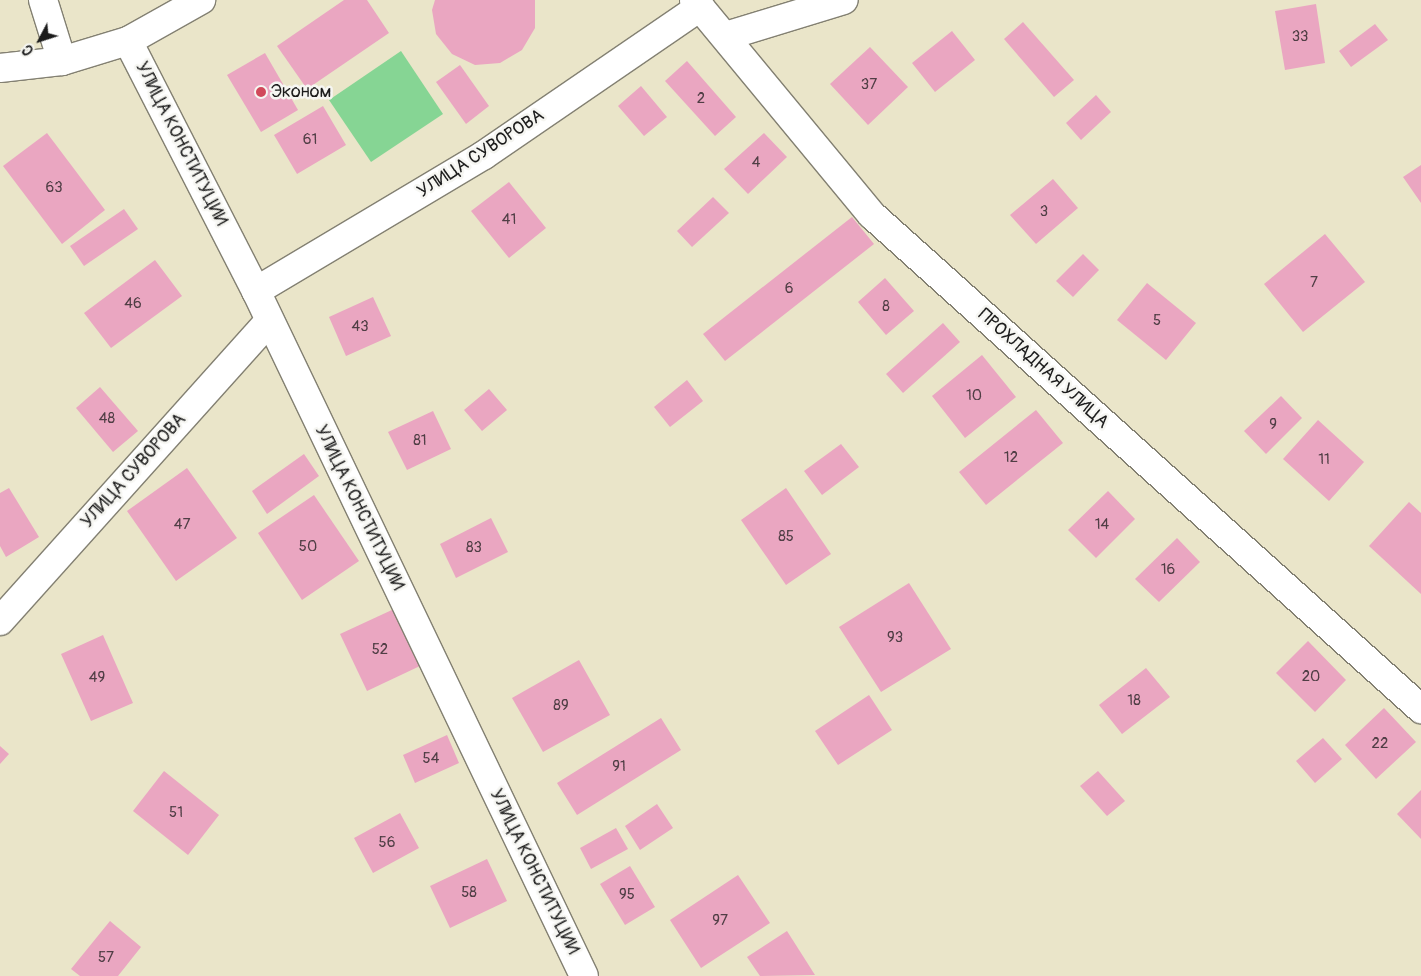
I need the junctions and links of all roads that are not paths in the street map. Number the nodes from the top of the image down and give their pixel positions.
1 (42, 0) edge
2 (201, 0) edge
3 (844, 0) edge
4 (697, 4) edge
5 (726, 36) junction
6 (128, 41) junction
7 (62, 61) junction
8 (0, 68) edge
9 (256, 290) junction
10 (269, 321) junction
11 (0, 622) edge
12 (1421, 709) edge
13 (584, 976) edge

1 - 7 street
2 - 6 street
3 - 5 street
4 - 5 street, ПРОХЛАДНАЯ УЛИЦА
4 - 9 street, УЛИЦА СУВОРОВА
5 - 12 street, ПРОХЛАДНАЯ УЛИЦА
6 - 7 street
6 - 9 street, УЛИЦА КОНСТИТУЦИИ
7 - 8 street
9 - 10 street, УЛИЦА КОНСТИТУЦИИ
10 - 11 street, УЛИЦА СУВОРОВА
10 - 13 street, УЛИЦА КОНСТИТУЦИИ

